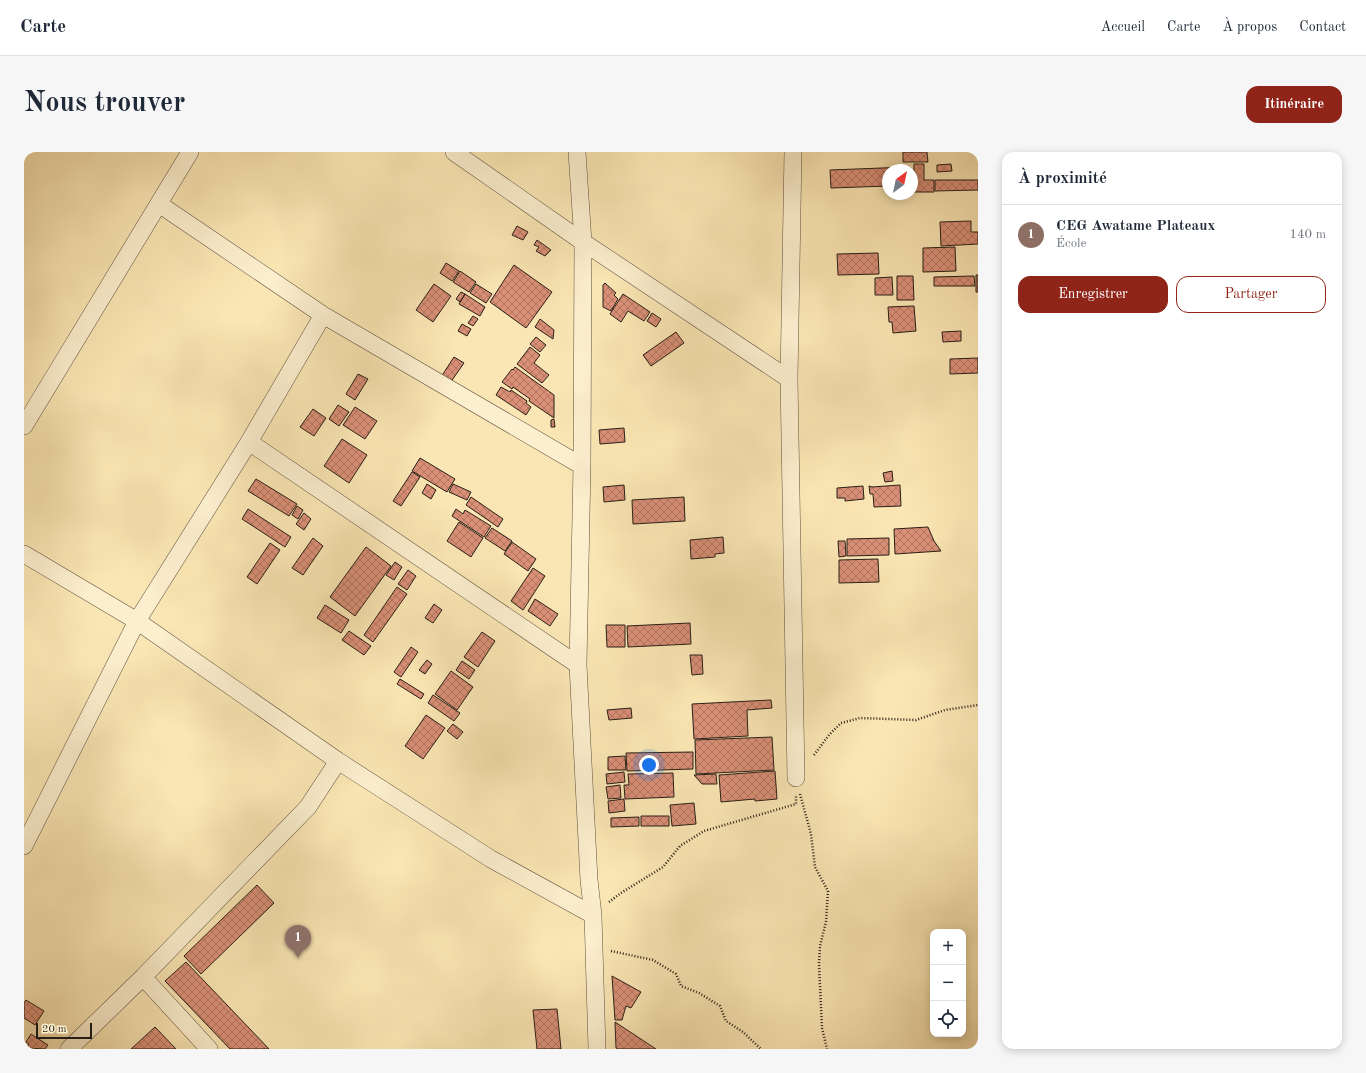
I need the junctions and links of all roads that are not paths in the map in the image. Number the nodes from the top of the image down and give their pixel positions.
1 (190, 152) edge
2 (454, 152) edge
3 (578, 152) edge
4 (793, 152) edge
5 (159, 204) junction
6 (583, 242) junction
7 (323, 315) junction
8 (790, 379) junction
9 (24, 426) edge
10 (249, 442) junction
11 (582, 466) junction
12 (24, 554) edge
13 (137, 621) junction
14 (578, 665) junction
15 (338, 761) junction
16 (796, 778) road end
17 (24, 846) edge
18 (593, 915) junction
19 (143, 977) junction
20 (70, 1049) edge
21 (209, 1049) edge
22 (597, 1049) edge

1 - 5 street
2 - 6 street
3 - 6 street
4 - 8 street
5 - 7 street
5 - 9 street
6 - 8 street
6 - 11 street
7 - 10 street
7 - 11 street
8 - 16 street
10 - 13 street
10 - 14 street
11 - 14 street
12 - 13 street
13 - 15 street
13 - 17 street
14 - 18 street
15 - 18 street
15 - 19 street
18 - 22 street
19 - 20 street
19 - 21 street

